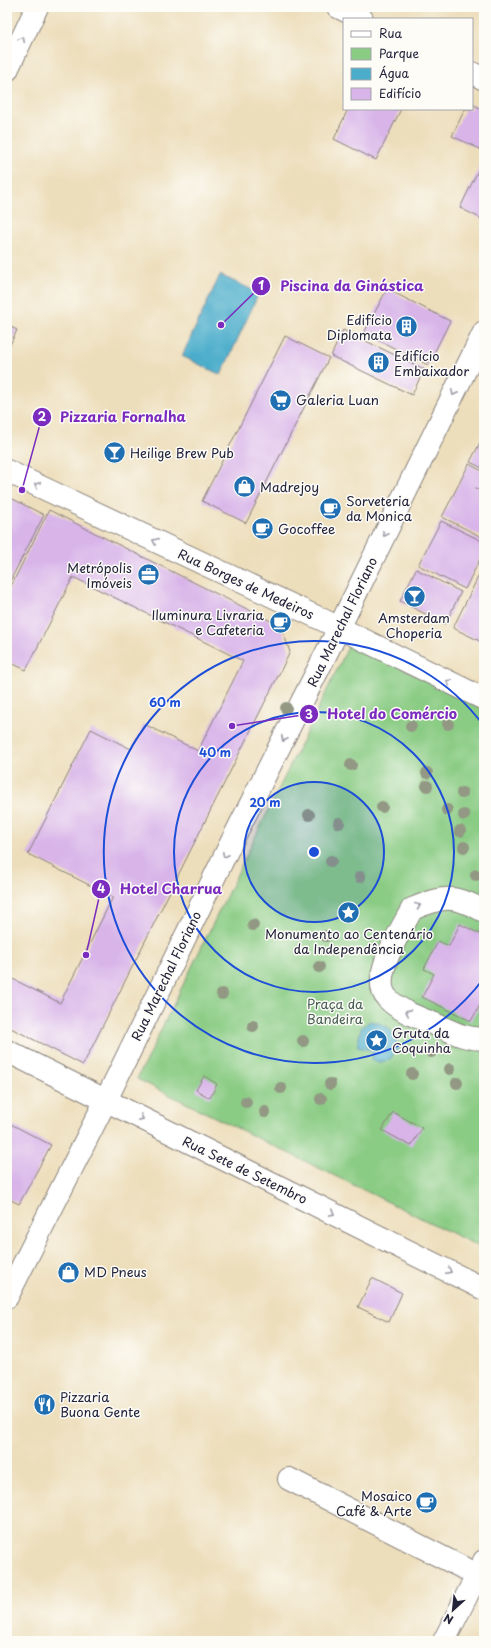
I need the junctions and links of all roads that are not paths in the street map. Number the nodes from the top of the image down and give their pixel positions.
1 (37, 7) edge
2 (338, 7) edge
3 (360, 18) edge
4 (7, 70) edge
5 (473, 74) edge
6 (484, 79) edge
7 (484, 332) edge
8 (7, 471) edge
9 (339, 628) junction
10 (484, 699) edge
11 (484, 911) edge
12 (484, 1038) edge
13 (7, 1051) edge
14 (106, 1100) junction
15 (484, 1289) edge
16 (7, 1298) edge
17 (289, 1480) dead end
18 (480, 1568) edge
19 (444, 1641) edge

4 -> 1 street
2 - 3 street
5 - 6 street
7 -> 9 street, Rua Marechal Floriano
9 -> 8 street, Rua Borges de Medeiros
10 -> 9 street, Rua Borges de Medeiros
9 -> 14 street, Rua Marechal Floriano
12 -> 11 street
13 - 14 street, Rua Sete de Setembro
14 -> 15 street, Rua Sete de Setembro
14 - 16 street, Rua Marechal Floriano
17 - 18 street
18 - 19 street

